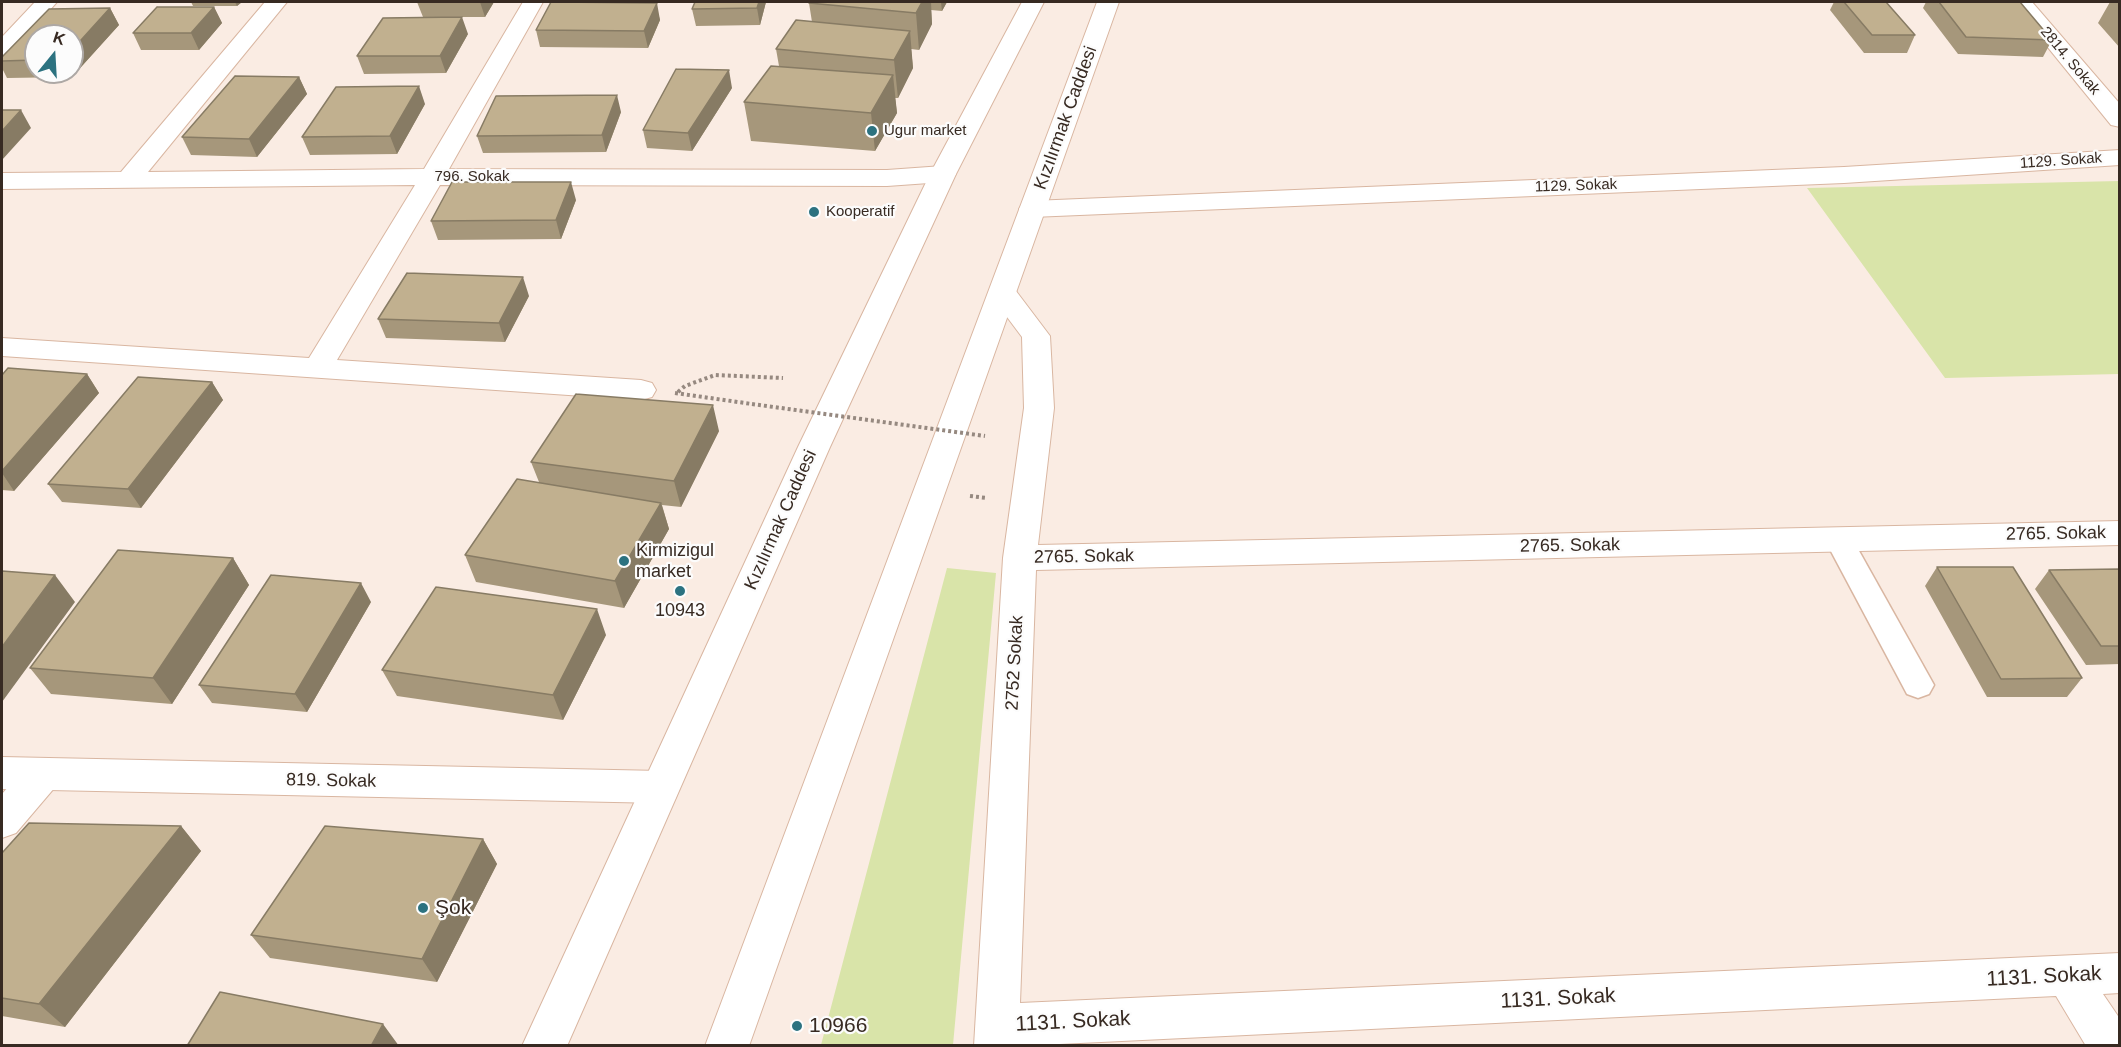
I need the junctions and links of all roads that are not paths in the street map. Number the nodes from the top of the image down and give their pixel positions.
1 (46, 2) edge
2 (276, 2) edge
3 (533, 2) edge
4 (1033, 2) edge
5 (1108, 2) edge
6 (2021, 2) edge
7 (2, 50) edge
8 (2120, 120) edge
9 (2120, 157) edge
10 (943, 174) junction
11 (432, 177) junction
12 (129, 179) junction
13 (2, 181) edge
14 (1032, 209) junction
15 (1003, 293) junction
16 (5, 352) edge
17 (318, 367) junction
18 (641, 390) dead end
19 (2120, 533) edge
20 (1839, 540) junction
21 (1020, 558) junction
22 (1918, 685) dead end
23 (2, 773) edge
24 (42, 775) junction
25 (661, 787) junction
26 (2, 821) edge
27 (2120, 973) edge
28 (2068, 976) junction
29 (997, 1035) edge
30 (544, 1046) edge
31 (727, 1046) edge
32 (2110, 1046) edge

1 - 7 street
2 - 12 street
3 - 11 street
4 - 10 street, Kızılırmak Caddesi
5 - 14 street, Kızılırmak Caddesi
6 - 8 street, 2814. Sokak
9 - 14 street, 1129. Sokak
10 - 11 street, 796. Sokak
10 - 25 street, Kızılırmak Caddesi
11 - 12 street, 796. Sokak
11 - 17 street
12 - 13 street, 796. Sokak
14 - 15 street, Kızılırmak Caddesi
15 - 21 street, 2752 Sokak
15 - 31 street, Kızılırmak Caddesi
16 - 17 street
17 - 18 street
19 - 20 street, 2765. Sokak
20 - 21 street, 2765. Sokak
20 - 22 lane
21 - 29 street, 2752 Sokak
23 - 24 street, 819. Sokak
24 - 25 street, 819. Sokak
24 - 26 street
25 - 30 street, Kızılırmak Caddesi
27 - 28 street, 1131. Sokak
28 - 29 street, 1131. Sokak
28 - 32 street

